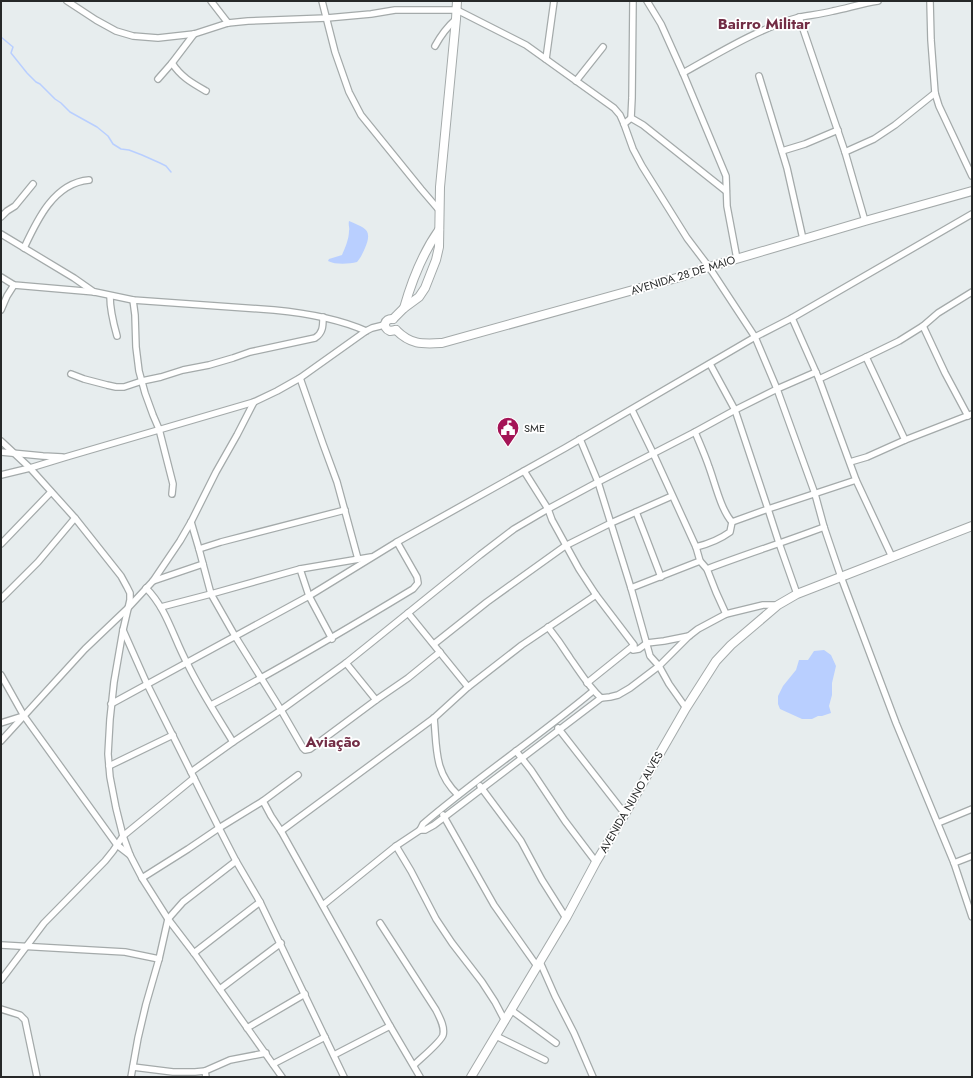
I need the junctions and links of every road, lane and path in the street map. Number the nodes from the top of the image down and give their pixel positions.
1 (66, 1) edge
2 (211, 1) edge
3 (322, 1) edge
4 (457, 1) edge
5 (554, 1) edge
6 (633, 1) edge
7 (647, 1) edge
8 (878, 1) edge
9 (930, 1) edge
10 (868, 2) edge
11 (457, 10) junction
12 (799, 17) junction
13 (327, 18) junction
14 (456, 19) junction
15 (228, 23) junction
16 (194, 34) junction
17 (435, 46) dead end
18 (603, 47) dead end
19 (546, 59) junction
20 (172, 64) junction
21 (683, 74) junction
22 (759, 76) dead end
23 (158, 79) dead end
24 (576, 81) junction
25 (206, 91) dead end
26 (935, 93) junction
27 (631, 118) junction
28 (624, 124) junction
29 (838, 130) junction
30 (782, 151) junction
31 (845, 152) junction
32 (972, 176) edge
33 (90, 180) dead end
34 (33, 184) dead end
35 (726, 191) junction
36 (972, 191) edge
37 (439, 210) junction
38 (972, 214) edge
39 (1, 217) edge
40 (864, 221) junction
41 (439, 230) junction
42 (1, 234) edge
43 (803, 239) junction
44 (24, 248) junction
45 (737, 259) junction
46 (709, 267) junction
47 (2, 279) edge
48 (14, 285) junction
49 (94, 292) junction
50 (972, 292) edge
51 (110, 296) junction
52 (133, 300) junction
53 (404, 308) junction
54 (1, 310) edge
55 (323, 318) junction
56 (792, 318) junction
57 (393, 319) junction
58 (384, 325) junction
59 (923, 326) junction
60 (396, 330) junction
61 (366, 331) junction
62 (117, 336) dead end
63 (756, 337) junction
64 (866, 357) junction
65 (710, 364) junction
66 (816, 372) junction
67 (71, 374) dead end
68 (300, 378) junction
69 (819, 379) junction
70 (142, 381) junction
71 (777, 389) junction
72 (254, 402) junction
73 (632, 410) junction
74 (735, 410) junction
75 (970, 415) edge
76 (160, 429) junction
77 (695, 432) junction
78 (1, 435) edge
79 (580, 439) junction
80 (905, 440) junction
81 (2, 442) edge
82 (1, 452) edge
83 (14, 453) junction
84 (653, 453) junction
85 (66, 457) junction
86 (850, 462) junction
87 (30, 468) junction
88 (524, 471) junction
89 (1, 476) edge
90 (856, 480) junction
91 (598, 482) junction
92 (51, 492) junction
93 (172, 494) dead end
94 (815, 494) junction
95 (672, 496) junction
96 (768, 508) junction
97 (548, 509) junction
98 (345, 510) junction
99 (636, 512) junction
100 (75, 518) junction
101 (191, 522) junction
102 (732, 522) junction
103 (611, 523) junction
104 (972, 526) edge
105 (824, 527) junction
106 (397, 542) junction
107 (779, 543) junction
108 (1, 544) edge
109 (565, 546) junction
110 (696, 547) junction
111 (199, 549) junction
112 (374, 556) junction
113 (892, 557) junction
114 (358, 559) junction
115 (700, 561) junction
116 (203, 564) junction
117 (300, 569) junction
118 (707, 569) junction
119 (661, 577) junction
120 (841, 577) junction
121 (152, 581) junction
122 (146, 588) junction
123 (631, 588) junction
124 (211, 594) junction
125 (797, 594) junction
126 (596, 595) junction
127 (309, 596) junction
128 (1, 598) edge
129 (778, 605) junction
130 (161, 607) junction
131 (128, 608) junction
132 (408, 613) junction
133 (726, 614) junction
134 (548, 627) junction
135 (123, 630) junction
136 (235, 636) junction
137 (689, 636) junction
138 (332, 638) junction
139 (434, 644) junction
140 (647, 644) junction
141 (634, 646) junction
142 (440, 652) junction
143 (186, 662) junction
144 (346, 663) junction
145 (659, 666) junction
146 (1, 675) edge
147 (262, 678) junction
148 (587, 683) junction
149 (147, 684) junction
150 (468, 687) junction
151 (593, 691) junction
152 (601, 698) junction
153 (376, 700) junction
154 (111, 704) junction
155 (211, 705) junction
156 (686, 708) junction
157 (281, 710) junction
158 (24, 716) junction
159 (434, 718) junction
160 (1, 723) edge
161 (555, 723) junction
162 (559, 730) junction
163 (173, 735) junction
164 (1, 741) edge
165 (233, 742) junction
166 (516, 751) junction
167 (522, 758) junction
168 (109, 766) junction
169 (191, 772) junction
170 (298, 775) dead end
171 (194, 778) junction
172 (476, 781) junction
173 (482, 788) junction
174 (458, 794) junction
175 (263, 802) junction
176 (972, 809) edge
177 (440, 811) junction
178 (625, 814) junction
179 (445, 817) junction
180 (938, 823) junction
181 (219, 828) junction
182 (420, 830) junction
183 (281, 831) junction
184 (123, 836) junction
185 (117, 845) junction
186 (396, 846) junction
187 (130, 855) junction
188 (972, 856) edge
189 (236, 861) junction
190 (596, 862) junction
191 (954, 863) junction
192 (142, 878) junction
193 (260, 902) junction
194 (323, 905) junction
195 (971, 909) edge
196 (972, 917) edge
197 (566, 918) junction
198 (168, 919) junction
199 (380, 923) dead end
200 (281, 944) junction
201 (1, 945) edge
202 (26, 947) junction
203 (194, 953) junction
204 (159, 959) junction
205 (538, 964) junction
206 (1, 980) edge
207 (220, 990) junction
208 (305, 994) junction
209 (1, 1010) edge
210 (512, 1010) junction
211 (505, 1021) junction
212 (390, 1026) junction
213 (247, 1028) junction
214 (496, 1036) junction
215 (325, 1037) junction
216 (556, 1043) dead end
217 (266, 1053) junction
218 (334, 1055) junction
219 (546, 1060) dead end
220 (273, 1064) junction
221 (414, 1065) junction
222 (132, 1068) junction
223 (205, 1071) junction
224 (37, 1077) edge
225 (131, 1077) edge
226 (206, 1077) edge
227 (282, 1077) edge
228 (344, 1077) edge
229 (420, 1077) edge
230 (472, 1077) edge
231 (593, 1077) edge

1 - 16 street
2 - 15 street
3 - 13 street
4 - 11 street
5 - 19 street
6 - 27 street
7 - 21 street
8 - 10 street
9 - 26 street
10 - 12 street
11 - 13 street
11 - 14 street
11 - 19 street
12 - 21 street
12 - 29 street
13 - 15 street
13 - 37 street
14 - 17 street
14 - 37 street
15 - 16 street
16 - 20 street
18 - 24 street
19 - 24 street
20 - 23 street
20 - 25 street
21 - 35 street
22 - 30 street
24 - 28 street
26 - 31 street
26 - 32 street
27 - 28 street
27 - 35 street
28 - 46 street
29 - 30 street
29 - 31 street
30 - 43 street
31 - 40 street
33 - 44 street
34 - 39 street
35 - 45 street
36 - 40 street, AVENIDA 28 DE MAIO
37 - 41 street
38 - 56 street
40 - 43 street, AVENIDA 28 DE MAIO
41 - 53 street
41 - 53 street
42 - 44 street
43 - 45 street, AVENIDA 28 DE MAIO
44 - 49 street
45 - 46 street, AVENIDA 28 DE MAIO
46 - 60 street, AVENIDA 28 DE MAIO
46 - 63 street
47 - 48 street
48 - 49 street
48 - 54 street
49 - 51 street
50 - 59 street
51 - 52 street
51 - 62 street
52 - 55 street
52 - 70 street
53 - 57 street
55 - 61 street
55 - 70 street
56 - 63 street
56 - 66 street
57 - 58 street
57 - 60 street
58 - 60 street
58 - 61 street
59 - 64 street
59 - 75 street
61 - 68 street
63 - 65 street
63 - 71 street
64 - 69 street
64 - 80 street
65 - 73 street
65 - 74 street
66 - 69 street
66 - 71 street
67 - 70 street
68 - 72 street
68 - 98 street
69 - 86 street
70 - 76 street
71 - 74 street
71 - 94 street
72 - 76 street
72 - 101 street
73 - 79 street
73 - 84 street
74 - 77 street
74 - 96 street
75 - 80 street
76 - 85 street
76 - 93 street
77 - 84 street
77 - 102 street
78 - 81 street
79 - 88 street
79 - 91 street
80 - 86 street
81 - 83 street
82 - 83 street
83 - 85 street
83 - 87 street
84 - 91 street
84 - 95 street
85 - 87 street
86 - 90 street
87 - 89 street
87 - 92 street
88 - 97 street
88 - 106 street
90 - 94 street
90 - 113 street
91 - 97 street
91 - 103 street
92 - 100 street
92 - 108 street
94 - 96 street
94 - 105 street
95 - 99 street
95 - 110 street
96 - 102 street
96 - 107 street
97 - 109 street
97 - 132 street
98 - 111 street
98 - 114 street
99 - 103 street
99 - 119 street
100 - 128 street
100 - 131 street
101 - 111 street
101 - 121 street
102 - 110 street
103 - 109 street
103 - 123 street
104 - 113 street, AVENIDA NUNO ALVES
105 - 107 street
105 - 120 street
106 - 112 street
106 - 138 street
107 - 118 street
107 - 125 street
109 - 126 street
109 - 139 street
110 - 115 street
111 - 116 street
112 - 114 street
112 - 127 street
113 - 120 street, AVENIDA NUNO ALVES
114 - 117 street
115 - 118 street
115 - 119 street
116 - 121 street
116 - 124 street
117 - 124 street
117 - 127 street
118 - 133 street
119 - 123 street
120 - 125 street, AVENIDA NUNO ALVES
120 - 180 street
121 - 122 street
122 - 130 street
122 - 131 street
123 - 140 street
124 - 130 street
124 - 136 street
125 - 129 street, AVENIDA NUNO ALVES
126 - 134 street
126 - 141 street
127 - 136 street
127 - 138 street
129 - 133 street
129 - 156 street, AVENIDA NUNO ALVES
130 - 143 street
131 - 135 street
131 - 158 street
132 - 139 street
132 - 144 street
133 - 137 street
134 - 148 street
134 - 150 street
135 - 149 street
135 - 154 street
136 - 143 street
136 - 147 street
137 - 140 street
137 - 145 street
138 - 147 street
139 - 142 street
140 - 141 street
140 - 145 street
141 - 148 street
142 - 150 street
142 - 153 street
143 - 149 street
143 - 155 street
144 - 153 street
144 - 157 street
145 - 152 street
145 - 156 street
146 - 158 street
147 - 155 street
147 - 157 street
148 - 151 street
149 - 154 street
149 - 163 street
150 - 159 street
151 - 152 street
151 - 161 street
152 - 162 street
153 - 157 street
154 - 168 street
155 - 165 street
156 - 178 street, AVENIDA NUNO ALVES
157 - 165 street
158 - 160 street
158 - 164 street
158 - 185 street
159 - 174 street
159 - 183 street
161 - 162 street
161 - 166 street
162 - 167 street
162 - 178 street
163 - 168 street
163 - 169 street
165 - 169 street
166 - 167 street
166 - 172 street
167 - 173 street
167 - 190 street
168 - 184 street
169 - 171 street
170 - 175 street
171 - 181 street
171 - 184 street
172 - 173 street
172 - 174 street
173 - 179 street
173 - 197 street
174 - 177 street
175 - 181 street
175 - 183 street
176 - 180 street
177 - 179 street
177 - 182 street
178 - 190 street, AVENIDA NUNO ALVES
179 - 182 street
179 - 205 street
180 - 191 street
181 - 189 street
181 - 192 street
182 - 186 street
183 - 194 street
184 - 185 street
184 - 187 street
185 - 187 street
185 - 202 street
186 - 194 street
186 - 211 street
187 - 192 street
188 - 191 street
189 - 193 street
189 - 198 street
190 - 197 street, AVENIDA NUNO ALVES
191 - 195 street
192 - 198 street
193 - 200 street
193 - 203 street
194 - 212 street
195 - 196 street
197 - 205 street, AVENIDA NUNO ALVES
198 - 203 street
198 - 204 street
199 - 221 street
200 - 207 street
200 - 208 street
201 - 202 street
202 - 204 street
202 - 206 street
203 - 207 street
204 - 222 street
205 - 210 street, AVENIDA NUNO ALVES
205 - 231 street
207 - 213 street
208 - 213 street
208 - 215 street
209 - 224 street
210 - 211 street, AVENIDA NUNO ALVES
210 - 216 street
211 - 214 street, AVENIDA NUNO ALVES
212 - 218 street
212 - 221 street
213 - 217 street
214 - 219 street
214 - 230 street, AVENIDA NUNO ALVES
215 - 218 street
215 - 220 street
217 - 220 street
217 - 223 street
218 - 228 street
220 - 227 street
221 - 229 street
222 - 223 street
222 - 225 street
223 - 226 street

